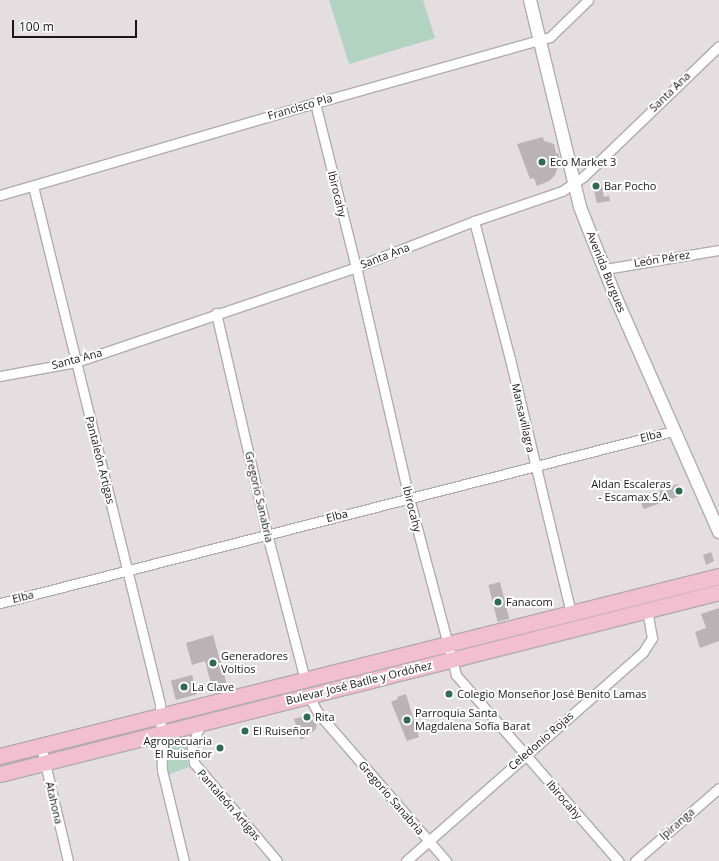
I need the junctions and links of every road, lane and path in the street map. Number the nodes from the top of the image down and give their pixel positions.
1 (530, 0) edge
2 (588, 0) edge
3 (540, 40) junction
4 (719, 46) edge
5 (315, 103) junction
6 (575, 183) junction
7 (33, 186) junction
8 (0, 195) edge
9 (474, 221) junction
10 (719, 250) edge
11 (356, 267) junction
12 (605, 269) junction
13 (216, 313) junction
14 (76, 362) junction
15 (0, 376) edge
16 (673, 430) junction
17 (535, 466) junction
18 (409, 498) junction
19 (719, 532) edge
20 (267, 534) junction
21 (127, 570) junction
22 (719, 576) edge
23 (719, 592) edge
24 (0, 603) edge
25 (647, 610) junction
26 (571, 614) junction
27 (450, 652) junction
28 (305, 680) junction
29 (309, 696) junction
30 (160, 717) junction
31 (201, 722) junction
32 (161, 734) junction
33 (41, 746) junction
34 (525, 755) junction
35 (0, 756) edge
36 (45, 763) junction
37 (0, 774) edge
38 (719, 788) edge
39 (429, 842) junction
40 (68, 861) edge
41 (184, 861) edge
42 (277, 861) edge
43 (406, 861) edge
44 (446, 861) edge
45 (618, 861) edge
46 (635, 861) edge

1 - 3 street, Avenida Burgues
2 - 3 street, Francisco Pla
3 - 5 street, Francisco Pla
3 - 6 street, Avenida Burgues
4 - 6 street, Santa Ana
5 - 7 street, Francisco Pla
5 - 11 street, Ibirocahy
6 - 9 street, Santa Ana
6 - 12 street, Avenida Burgues
7 - 8 street, Francisco Pla
7 - 14 street, Pantaleón Artigas
9 - 11 street, Santa Ana
9 - 17 street, Mansavillagra
10 - 12 street, León Pérez
11 - 13 street, Santa Ana
11 - 18 street, Ibirocahy
12 - 16 street, Avenida Burgues
13 - 14 street, Santa Ana
13 - 20 street, Gregorio Sanabria
14 - 15 street, Santa Ana
14 - 21 street, Pantaleón Artigas
16 - 17 street, Elba
16 - 19 street, Avenida Burgues
17 - 18 street, Elba
17 - 26 street, Mansavillagra
18 - 20 street, Elba
18 - 27 street, Ibirocahy
20 - 21 street, Elba
20 - 28 street, Gregorio Sanabria
21 - 24 street, Elba
21 - 30 street, Pantaleón Artigas
22 - 26 main road, Bulevar José Batlle y Ordóñez
23 - 25 main road, Bulevar José Batlle y Ordóñez
25 - 27 main road, Bulevar José Batlle y Ordóñez
25 - 34 street, Celedonio Rojas
26 - 27 main road, Bulevar José Batlle y Ordóñez
27 - 28 main road, Bulevar José Batlle y Ordóñez
27 - 29 main road, Bulevar José Batlle y Ordóñez
27 - 34 street, Ibirocahy
28 - 30 main road, Bulevar José Batlle y Ordóñez
29 - 31 main road, Bulevar José Batlle y Ordóñez
29 - 39 street, Gregorio Sanabria
30 - 32 street, Pantaleón Artigas
30 - 33 main road, Bulevar José Batlle y Ordóñez
31 - 32 main road, Bulevar José Batlle y Ordóñez
31 - 42 street, Pantaleón Artigas
32 - 36 main road, Bulevar José Batlle y Ordóñez
32 - 41 street, Pantaleón Artigas
33 - 35 main road, Bulevar José Batlle y Ordóñez
33 - 36 street, Atahona
34 - 39 street, Celedonio Rojas
34 - 45 street, Ibirocahy
36 - 37 main road, Bulevar José Batlle y Ordóñez
36 - 40 street, Atahona
38 - 46 street, Ipiranga
39 - 43 street, Celedonio Rojas
39 - 44 street, Gregorio Sanabria

